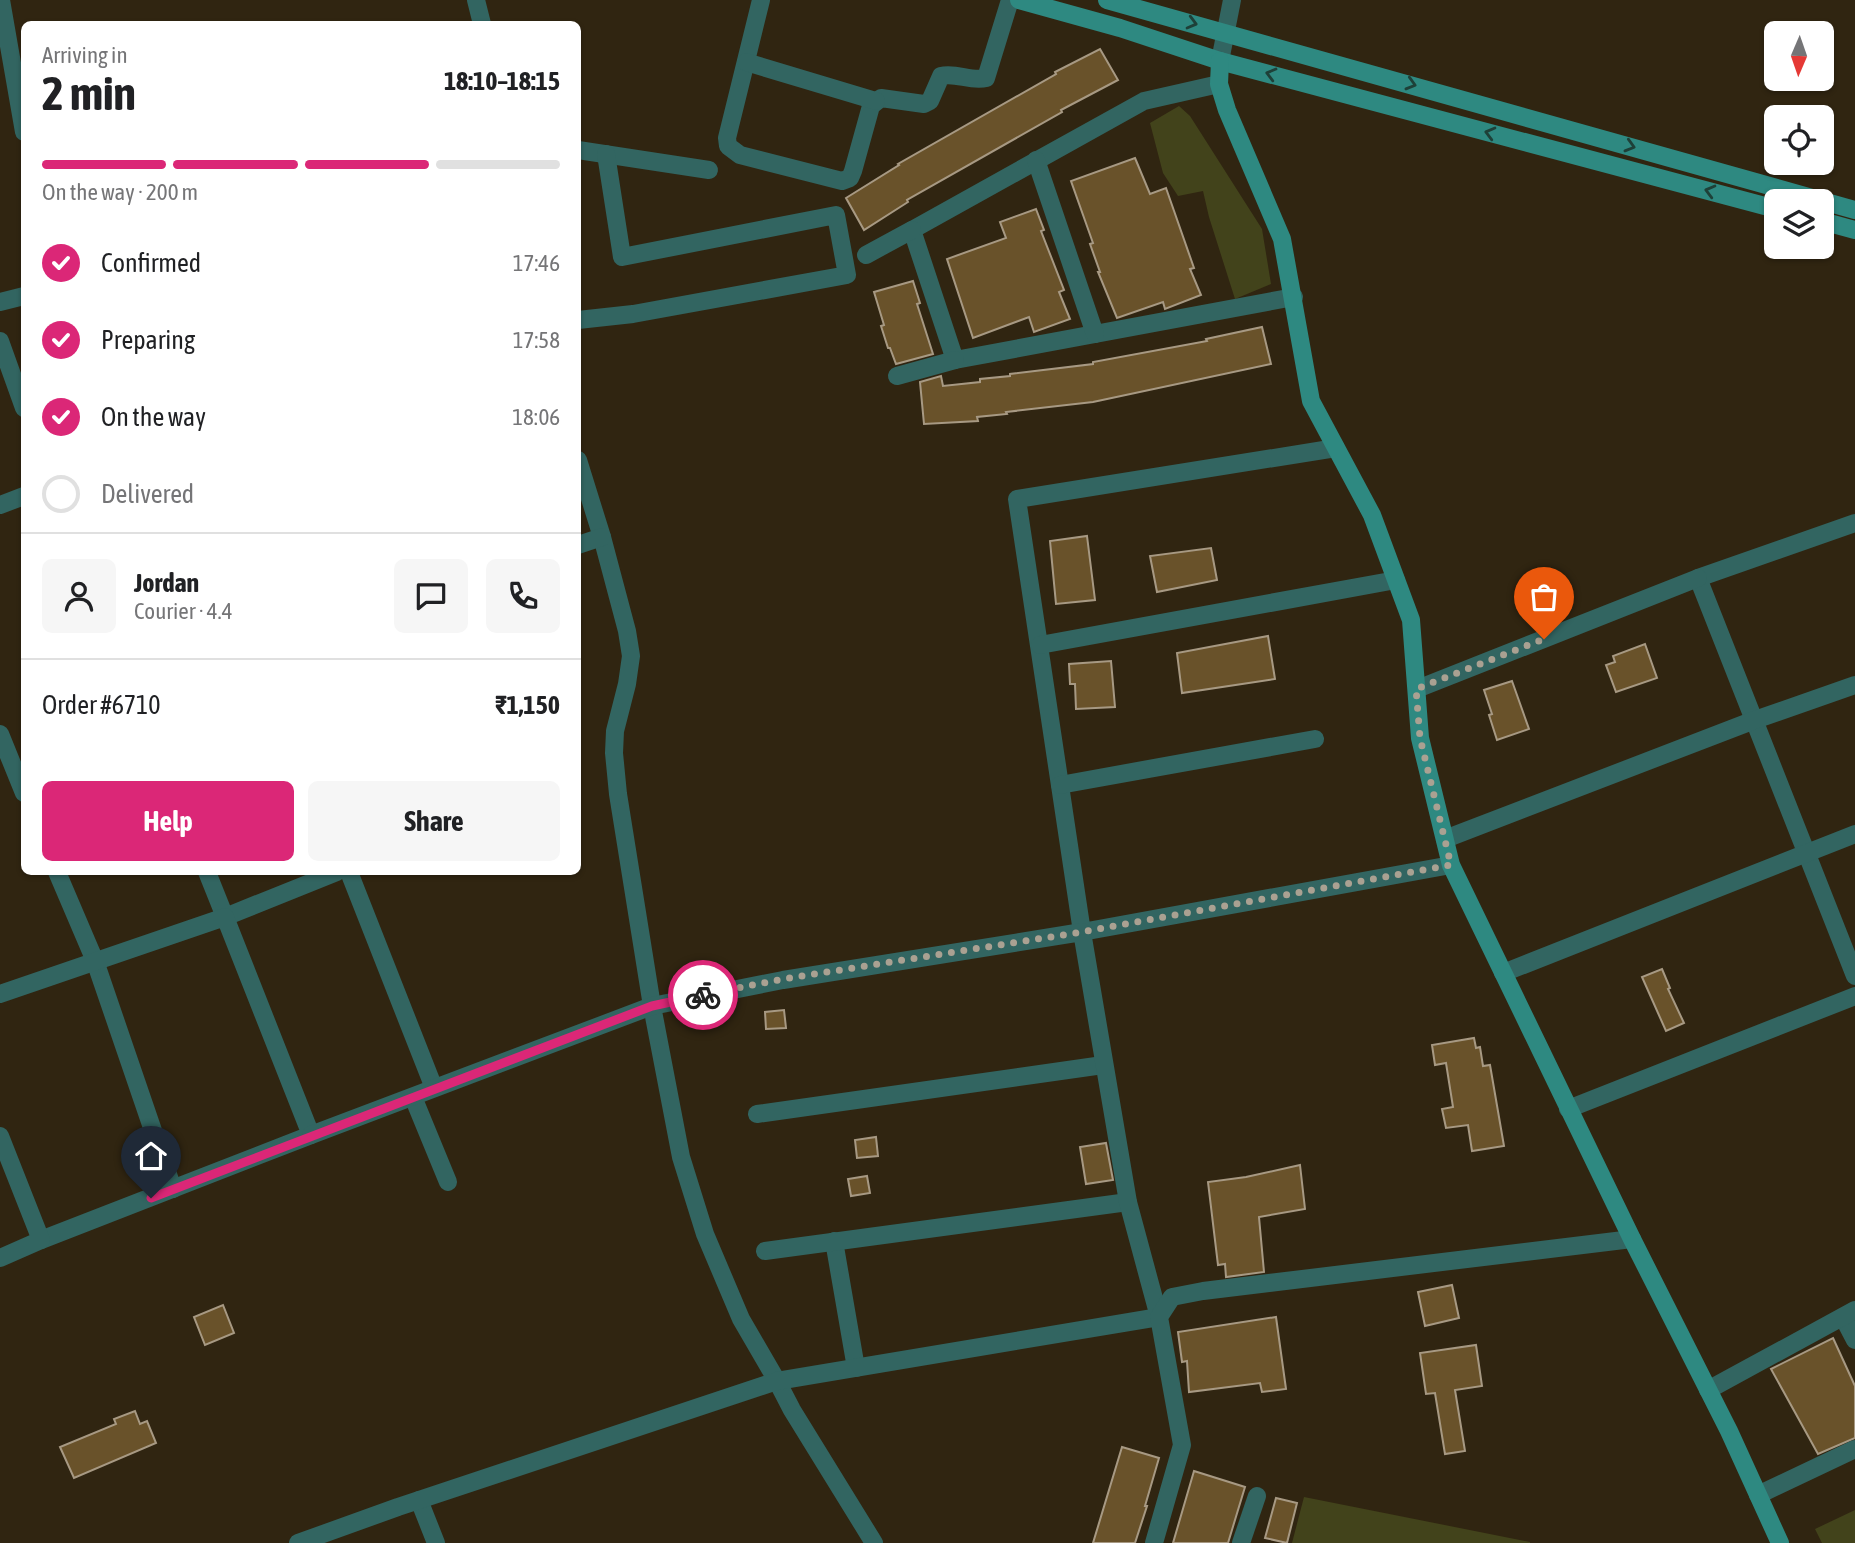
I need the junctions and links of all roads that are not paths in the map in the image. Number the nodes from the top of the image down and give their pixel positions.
1 (476, 0) edge
2 (761, 0) edge
3 (1010, 0) edge
4 (1019, 0) edge
5 (1107, 0) edge
6 (1231, 0) edge
7 (7, 1) edge
8 (481, 21) edge
9 (1226, 32) junction
10 (1220, 61) junction
11 (746, 62) junction
12 (1219, 84) junction
13 (876, 101) junction
14 (21, 109) edge
15 (581, 150) edge
16 (606, 154) junction
17 (1036, 160) junction
18 (709, 170) dead end
19 (1764, 206) edge
20 (1855, 210) edge
21 (1834, 224) edge
22 (912, 230) junction
23 (1855, 230) edge
24 (866, 255) dead end
25 (21, 297) edge
26 (1294, 297) junction
27 (0, 302) edge
28 (581, 320) edge
29 (1095, 334) junction
30 (0, 341) edge
31 (955, 360) junction
32 (898, 376) dead end
33 (21, 400) edge
34 (1336, 448) junction
35 (581, 470) edge
36 (21, 497) edge
37 (0, 505) edge
38 (1855, 523) edge
39 (602, 537) junction
40 (581, 544) edge
41 (1698, 578) junction
42 (1396, 580) junction
43 (1041, 645) junction
44 (1855, 685) edge
45 (1416, 689) junction
46 (1752, 721) junction
47 (0, 734) edge
48 (1315, 739) dead end
49 (1060, 785) junction
50 (21, 786) edge
51 (1855, 834) edge
52 (1445, 839) junction
53 (1806, 853) junction
54 (1451, 865) junction
55 (58, 875) edge
56 (208, 875) edge
57 (329, 875) edge
58 (350, 875) edge
59 (225, 916) junction
60 (1082, 932) junction
61 (95, 961) junction
62 (1503, 973) junction
63 (1855, 976) edge
64 (0, 994) edge
65 (1855, 996) edge
66 (652, 1006) junction
67 (1103, 1065) junction
68 (434, 1088) junction
69 (413, 1097) junction
70 (1568, 1109) junction
71 (758, 1114) dead end
72 (311, 1135) junction
73 (0, 1136) edge
74 (448, 1182) dead end
75 (173, 1189) junction
76 (1128, 1202) junction
77 (1632, 1239) junction
78 (41, 1240) junction
79 (834, 1241) junction
80 (765, 1251) dead end
81 (0, 1258) edge
82 (1849, 1313) edge
83 (1159, 1317) junction
84 (1855, 1340) edge
85 (856, 1368) junction
86 (778, 1381) junction
87 (1708, 1390) junction
88 (1855, 1449) edge
89 (1758, 1495) junction
90 (1257, 1496) dead end
91 (419, 1500) junction
92 (298, 1543) edge
93 (436, 1543) edge
94 (874, 1543) edge
95 (1154, 1543) edge
96 (1241, 1543) edge
97 (1780, 1543) edge

1 - 8 street
2 - 11 street
3 - 13 street
4 - 10 street
5 -> 9 street
6 - 9 street
7 - 14 street
9 - 10 street
9 -> 20 street
10 - 12 street
19 -> 10 street
11 - 13 street
11 - 13 street
12 - 17 street
12 - 26 street
15 - 16 street
16 - 18 street
16 - 28 street
17 - 22 street
17 - 29 street
21 - 23 street
22 - 24 street
22 - 31 street
25 - 27 street
26 - 29 street
26 - 34 street
29 - 31 street
30 - 33 street
31 - 32 street
34 - 42 street
34 - 43 street
35 - 39 street
36 - 37 street
38 - 41 street
39 - 40 street
39 - 66 street
41 - 45 street
41 - 46 street
42 - 43 street
42 - 45 street
43 - 49 street
44 - 46 street
45 - 52 street
46 - 52 street
46 - 53 street
47 - 50 street
48 - 49 street
49 - 60 street
51 - 53 street
52 - 54 street
53 - 62 street
53 - 63 street
54 - 60 street
54 - 62 street
55 - 61 street
56 - 59 street
57 - 59 street
58 - 68 street
59 - 61 street
59 - 72 street
60 - 66 street
60 - 67 street
61 - 64 street
61 - 75 street
62 - 70 street
65 - 70 street
66 - 68 street
66 - 86 street
67 - 71 street
67 - 76 street
68 - 69 street
69 - 72 street
69 - 74 street
70 - 77 street
72 - 75 street
73 - 78 street
75 - 78 street
76 - 79 street
76 - 83 street
77 - 83 street
77 - 87 street
78 - 81 street
79 - 80 street
79 - 85 street
82 - 84 street
82 - 87 street
83 - 85 street
83 - 95 street
85 - 86 street
86 - 91 street
86 - 94 street
87 - 89 street
88 - 89 street
89 - 97 street
90 - 96 street
91 - 92 street
91 - 93 street

